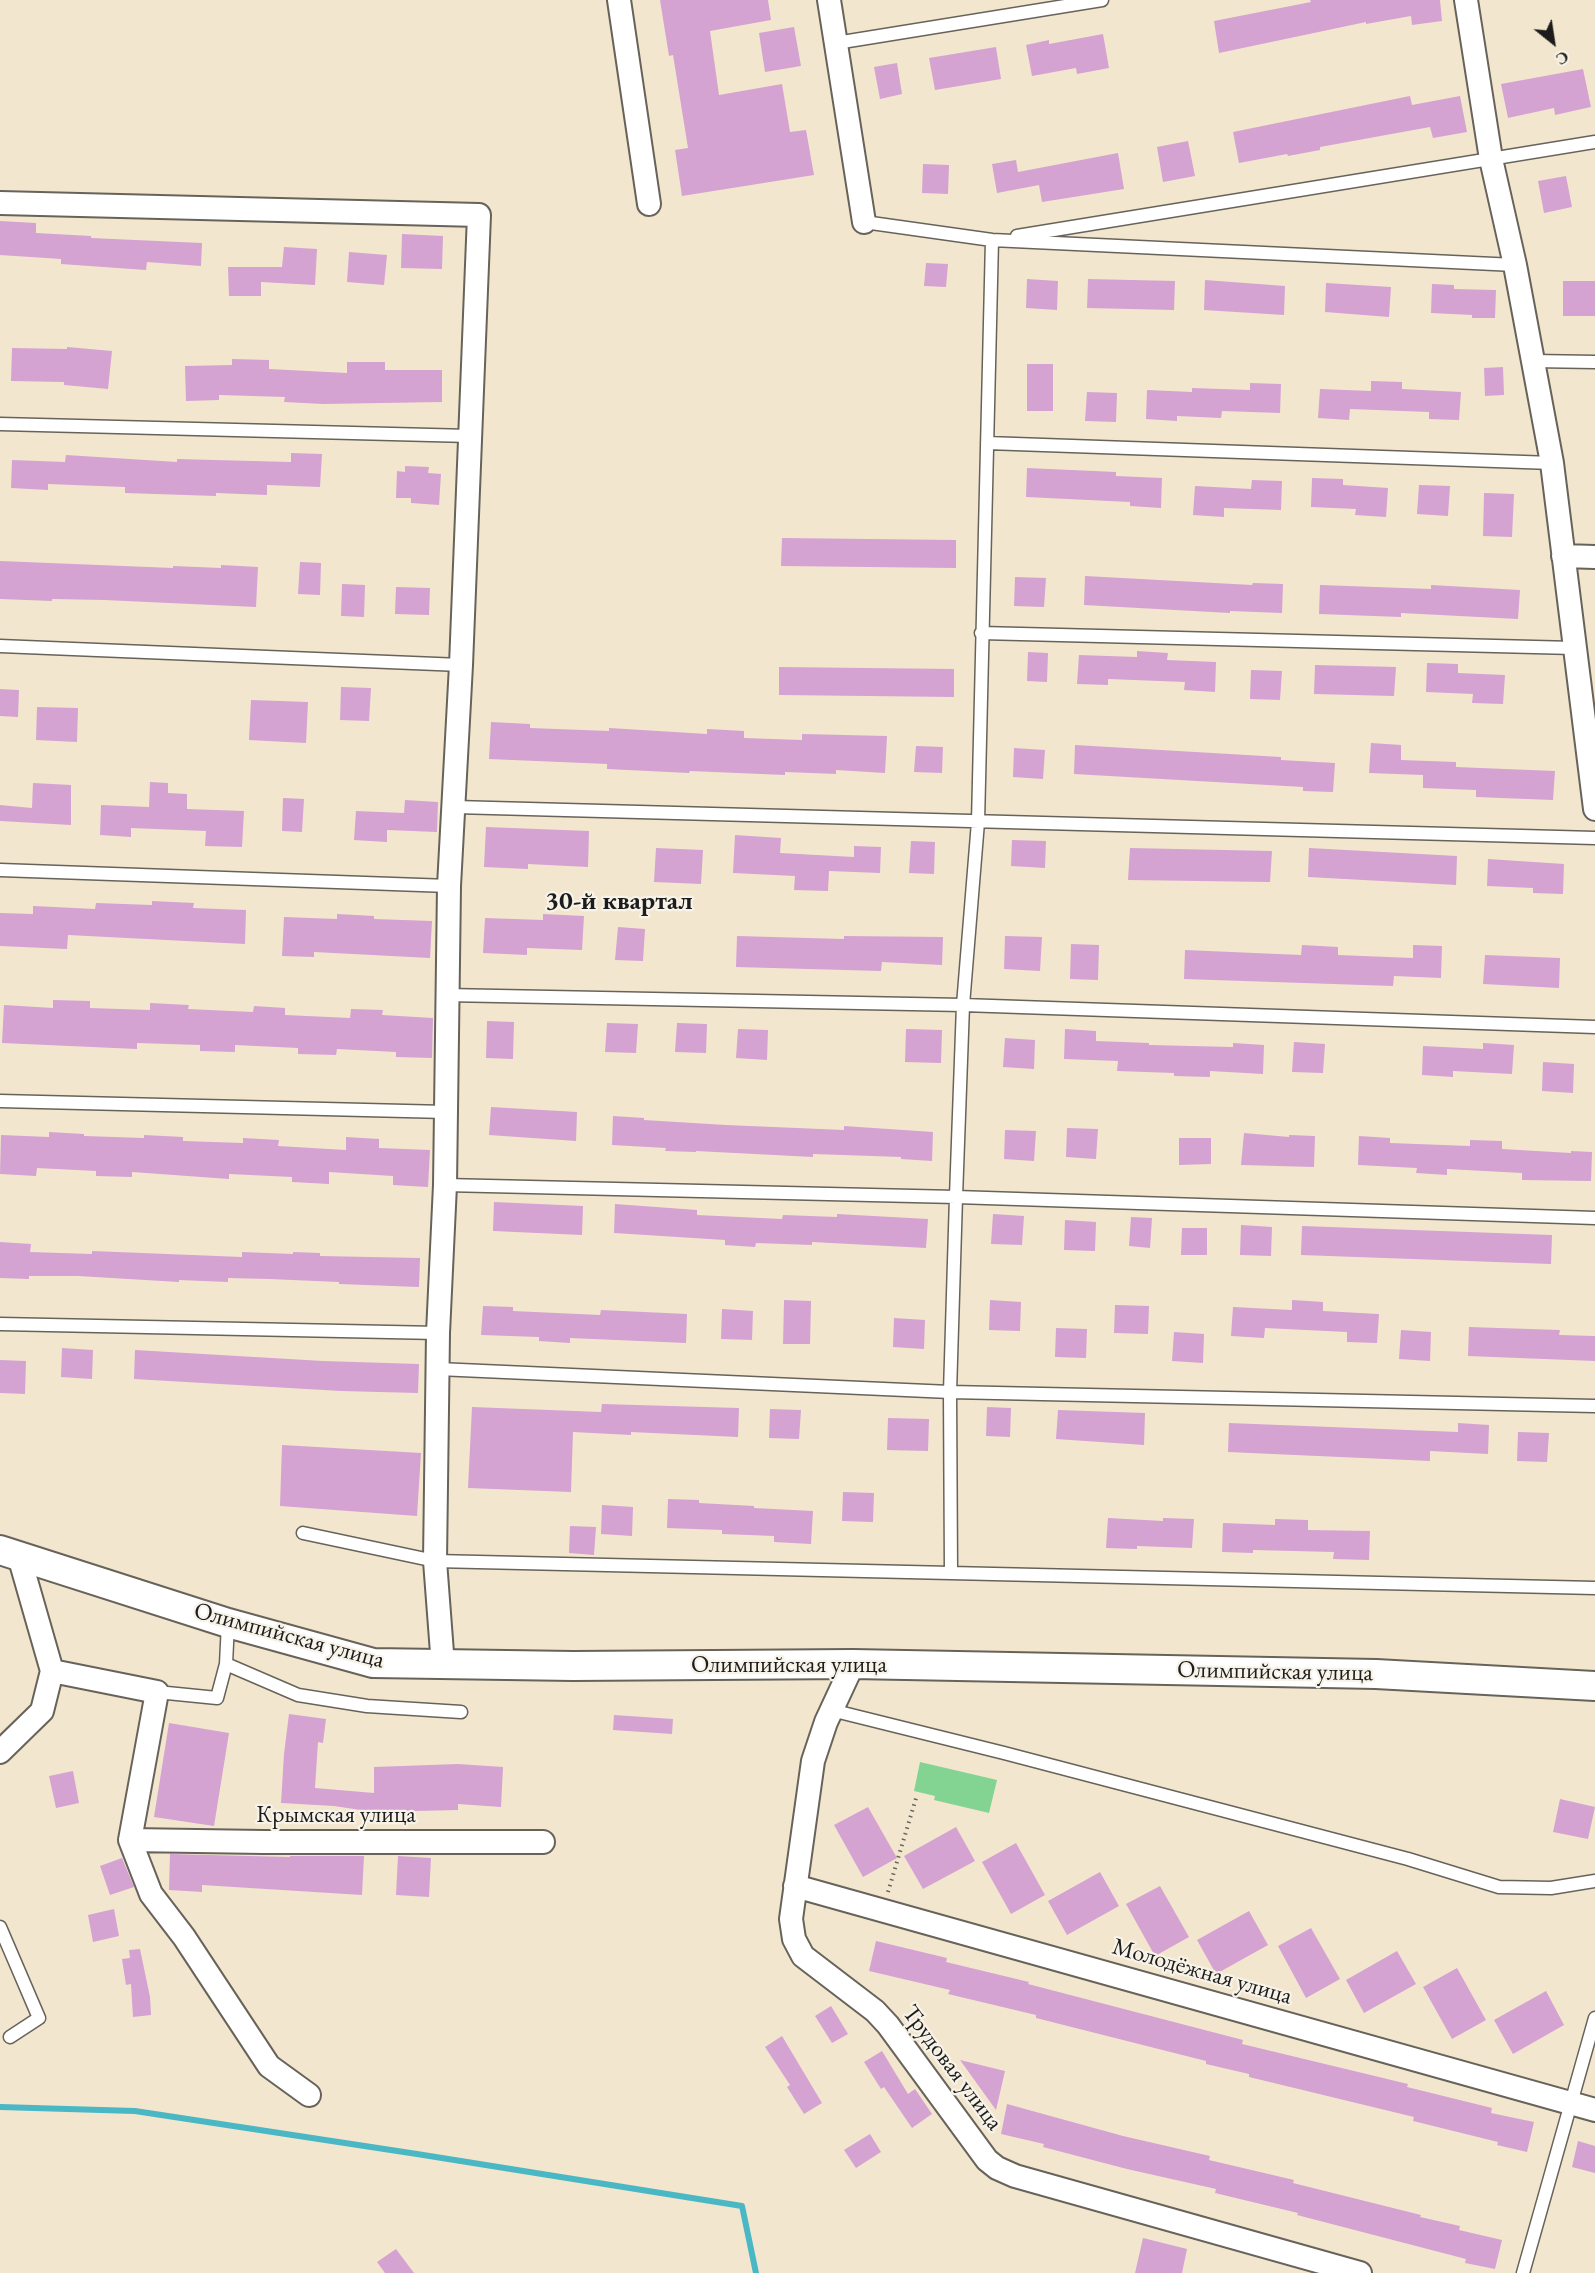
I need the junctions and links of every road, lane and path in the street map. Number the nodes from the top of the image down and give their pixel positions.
1 (619, 0) edge
2 (829, 0) edge
3 (1102, 0) edge
4 (1466, 0) edge
5 (836, 43) junction
6 (1595, 142) edge
7 (1491, 159) junction
8 (0, 203) edge
9 (649, 204) dead end
10 (864, 222) joint
11 (992, 240) junction
12 (1515, 265) junction
13 (1533, 361) junction
14 (1595, 362) edge
15 (0, 424) edge
16 (470, 436) junction
17 (987, 443) junction
18 (1552, 463) junction
19 (1563, 556) junction
20 (1595, 557) edge
21 (981, 633) junction
22 (0, 646) edge
23 (1574, 648) junction
24 (461, 665) junction
25 (1591, 746) edge
26 (454, 807) junction
27 (1595, 809) edge
28 (978, 822) junction
29 (1595, 838) edge
30 (0, 870) edge
31 (449, 886) junction
32 (446, 995) junction
33 (963, 1005) junction
34 (1595, 1027) edge
35 (0, 1101) edge
36 (446, 1112) junction
37 (445, 1185) junction
38 (956, 1197) junction
39 (1595, 1218) edge
40 (0, 1324) edge
41 (438, 1333) junction
42 (438, 1369) junction
43 (950, 1392) junction
44 (1595, 1406) edge
45 (303, 1533) dead end
46 (9, 1553) edge
47 (435, 1561) junction
48 (951, 1572) junction
49 (1595, 1588) edge
50 (228, 1623) junction
51 (226, 1664) junction
52 (853, 1664) junction
53 (443, 1666) junction
54 (52, 1671) junction
55 (1595, 1686) edge
56 (157, 1692) junction
57 (831, 1710) junction
58 (461, 1712) dead end
59 (0, 1752) edge
60 (917, 1795) dead end
61 (130, 1840) junction
62 (543, 1842) dead end
63 (1595, 1881) edge
64 (795, 1886) junction
65 (882, 1910) junction
66 (0, 1927) edge
67 (1595, 2018) edge
68 (10, 2037) dead end
69 (309, 2095) dead end
70 (1571, 2103) junction
71 (1595, 2110) edge
72 (1360, 2273) edge
73 (1523, 2273) edge

1 - 9 street
2 - 5 street
3 - 5 lane
4 - 7 street
5 - 10 street
6 - 7 lane
7 - 11 lane
7 - 12 street
8 - 16 street
10 - 11 lane
11 - 12 lane
11 - 17 lane
12 - 13 street
13 - 14 lane
13 - 18 street
15 - 16 lane
16 - 24 street
17 - 18 lane
17 - 21 lane
18 - 19 street
19 - 20 street
19 - 23 street
21 - 23 lane
21 - 28 lane
22 - 24 lane
23 - 25 street
24 - 26 street
25 - 27 street
26 - 28 lane
26 - 31 street
28 - 29 lane
28 - 33 lane
30 - 31 lane
31 - 32 street
32 - 33 lane
32 - 36 street
33 - 34 lane
33 - 38 lane
35 - 36 lane
36 - 37 street
37 - 38 lane
37 - 41 street
38 - 39 lane
38 - 43 lane
40 - 41 lane
41 - 42 street
42 - 43 lane
42 - 47 street
43 - 44 lane
43 - 48 lane
45 - 47 lane
46 - 50 street, Олимпийская улица
46 - 54 street
47 - 48 lane
47 - 53 street
48 - 49 lane
50 - 51 lane
50 - 53 street, Олимпийская улица
51 - 56 lane
51 - 58 lane
52 - 53 street, Олимпийская улица
52 - 55 street, Олимпийская улица
52 - 57 street, Трудовая улица
54 - 56 street
54 - 59 street
56 - 61 street
57 - 63 lane
57 - 64 street, Трудовая улица
60 - 65 path
61 - 62 street, Крымская улица
61 - 69 street
64 - 65 street, Молодёжная улица
64 - 72 street, Трудовая улица
65 - 70 street, Молодёжная улица
66 - 68 lane
67 - 70 lane
70 - 71 street, Молодёжная улица
70 - 73 lane

